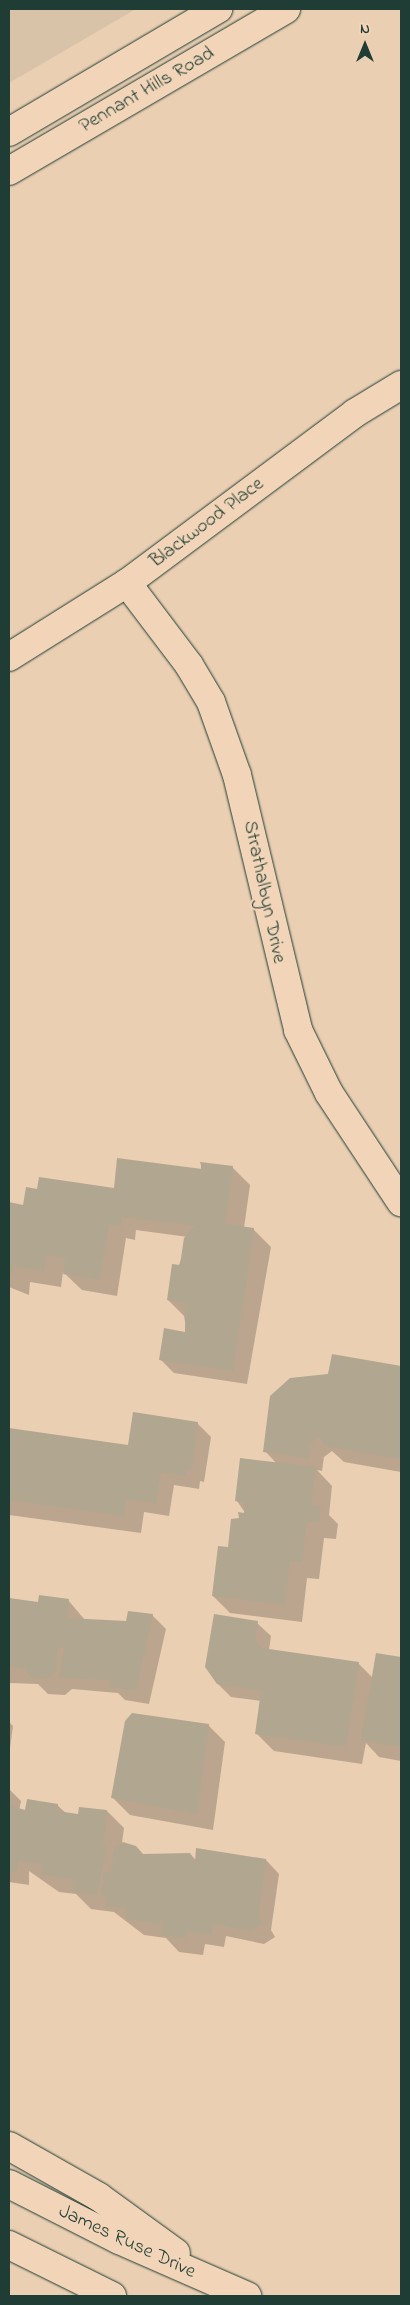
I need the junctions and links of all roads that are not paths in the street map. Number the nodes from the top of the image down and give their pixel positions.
1 (218, 9) edge
2 (286, 9) edge
3 (9, 132) edge
4 (9, 171) edge
5 (401, 385) edge
6 (127, 583) junction
7 (9, 657) edge
8 (401, 1202) edge
9 (9, 2146) edge
10 (9, 2184) edge
11 (9, 2245) edge
12 (222, 2286) junction
13 (112, 2296) edge
14 (247, 2296) edge

1 - 3 main road, Pennant Hills Road
2 - 4 main road, Pennant Hills Road
5 - 6 main road, Blackwood Place
6 - 7 main road, Blackwood Place
6 - 8 main road, Strathalbyn Drive
9 - 12 main road
10 - 12 main road, James Ruse Drive
11 - 13 main road
12 - 14 main road, James Ruse Drive

